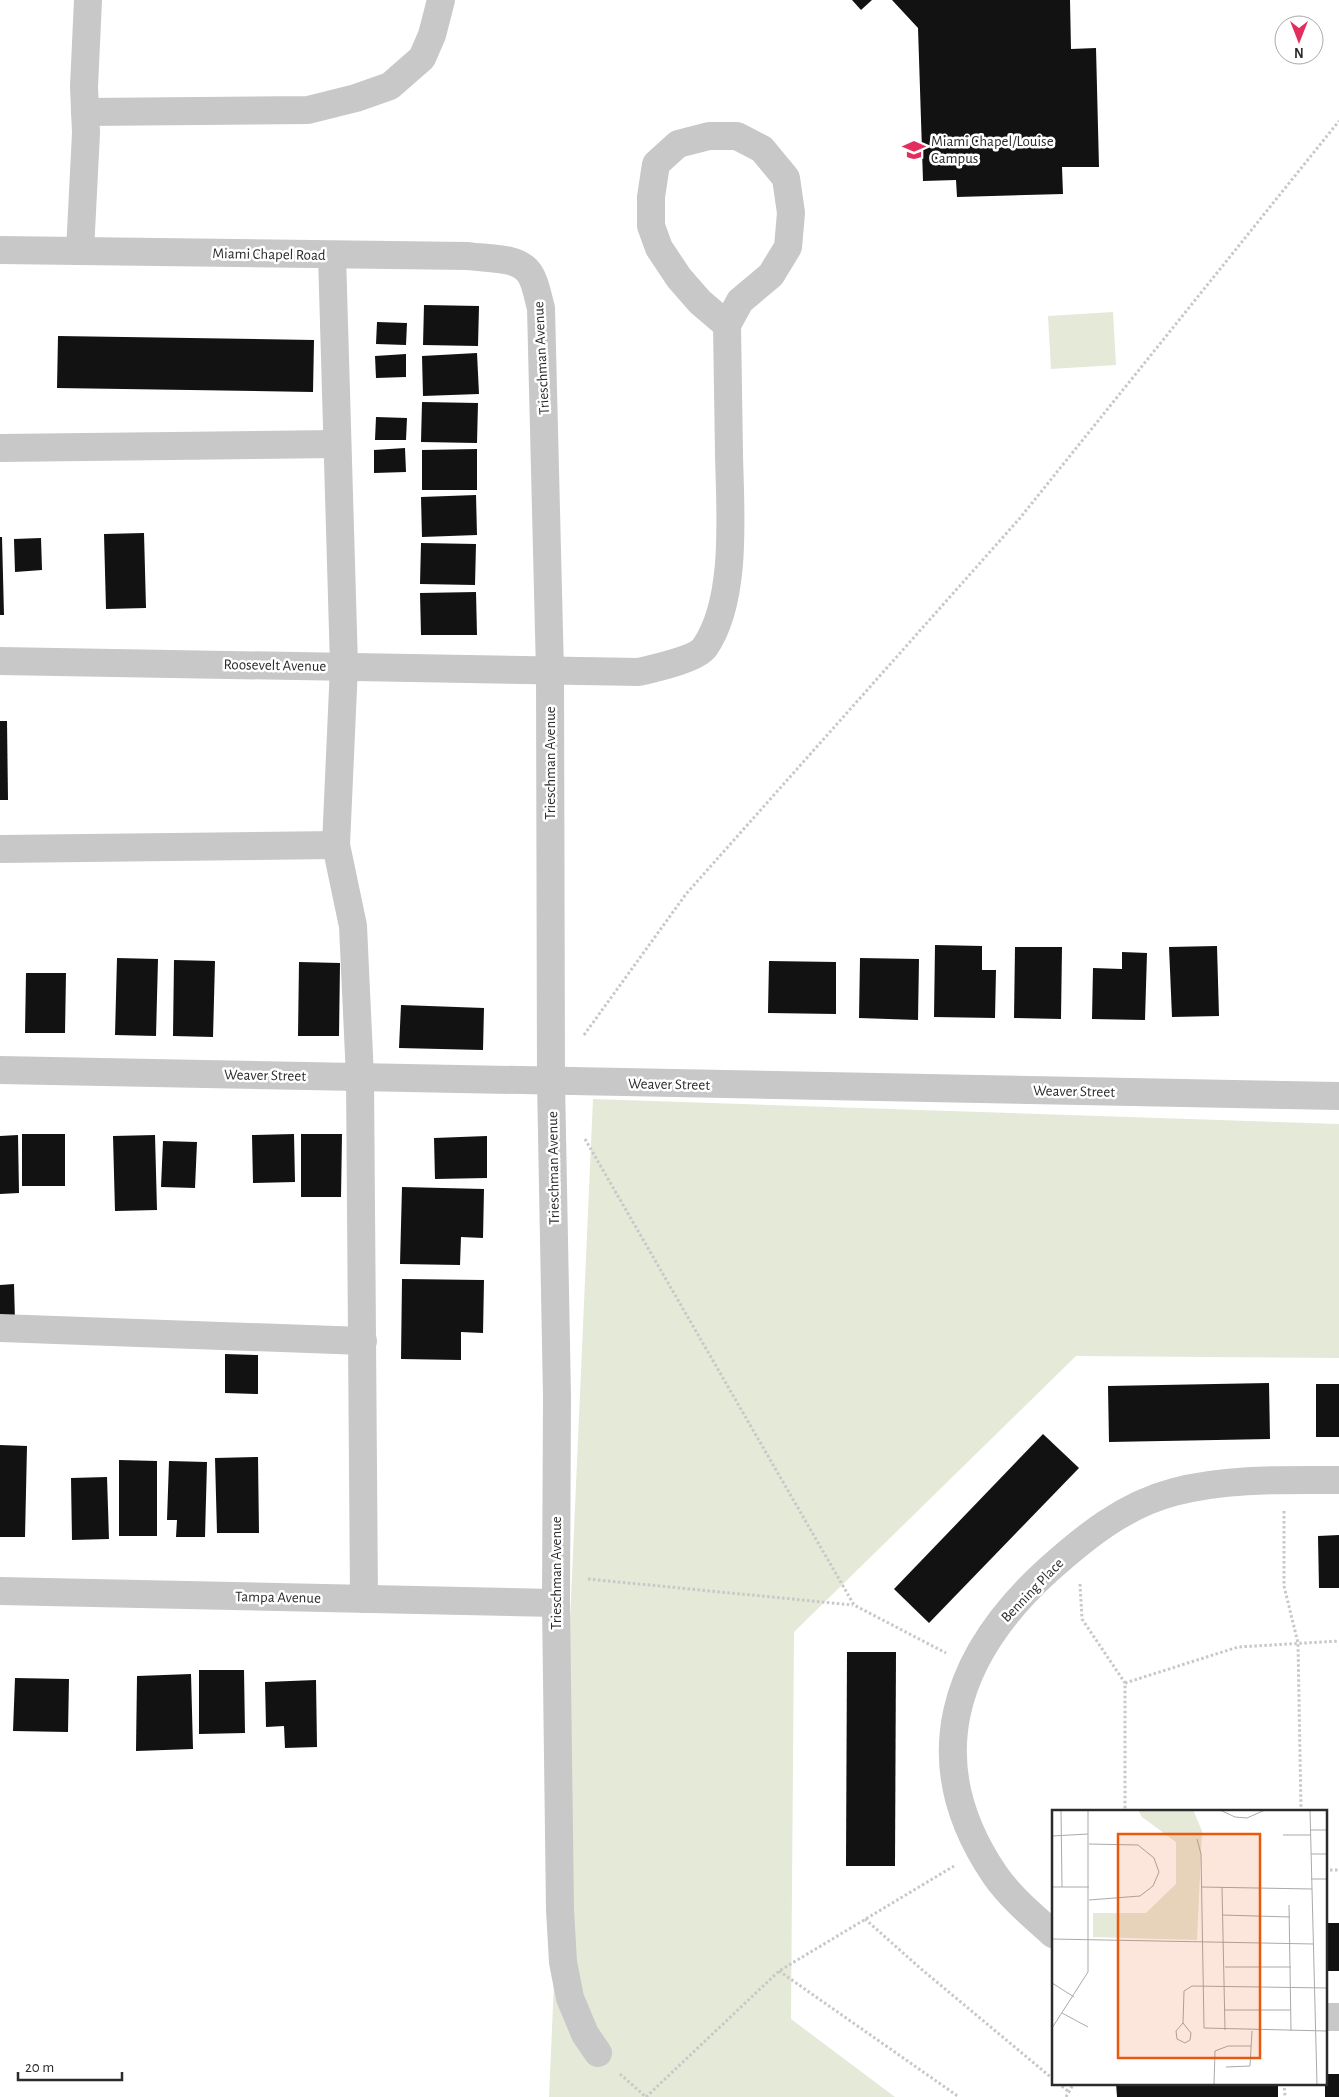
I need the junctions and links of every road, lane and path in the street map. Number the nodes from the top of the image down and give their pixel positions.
1 (88, 0) edge
2 (441, 0) edge
3 (85, 112) junction
4 (1339, 120) edge
5 (0, 250) edge
6 (80, 251) junction
7 (332, 255) junction
8 (532, 276) joint
9 (727, 325) junction
10 (338, 444) junction
11 (0, 448) edge
12 (0, 661) edge
13 (344, 666) junction
14 (550, 672) junction
15 (336, 845) junction
16 (0, 849) edge
17 (579, 1042) dead end
18 (0, 1070) edge
19 (360, 1077) junction
20 (551, 1081) junction
21 (1339, 1096) edge
22 (581, 1133) dead end
23 (0, 1328) edge
24 (363, 1341) junction
25 (1284, 1480) junction
26 (1339, 1480) edge
27 (1079, 1542) junction
28 (0, 1591) edge
29 (364, 1599) junction
30 (556, 1603) junction
31 (854, 1605) junction
32 (1339, 1641) edge
33 (1298, 1643) junction
34 (972, 1666) junction
35 (1125, 1683) junction
36 (1125, 1810) edge
37 (1301, 1810) edge
38 (980, 1851) junction
39 (1326, 1870) edge
40 (1339, 1870) edge
41 (865, 1919) junction
42 (1052, 1933) edge
43 (779, 1971) junction
44 (1326, 2017) edge
45 (1339, 2017) edge
46 (598, 2053) dead end
47 (1052, 2077) edge
48 (1059, 2084) edge
49 (1073, 2084) edge
50 (1284, 2084) edge
51 (1069, 2092) junction
52 (646, 2097) edge
53 (959, 2097) edge
54 (1066, 2097) edge
55 (1285, 2097) edge

1 - 3 street
2 - 3 street
3 - 6 street
4 - 17 path
5 - 6 street, Miami Chapel Road
6 - 7 street, Miami Chapel Road
7 - 8 street, Miami Chapel Road
7 - 10 street
8 - 14 street, Trieschman Avenue
9 - 9 street
9 - 14 street, Roosevelt Avenue
10 - 11 street
10 - 13 street
12 - 13 street, Roosevelt Avenue
13 - 14 street, Roosevelt Avenue
13 - 15 street
14 - 20 street, Trieschman Avenue
15 - 16 street
15 - 19 street
18 - 19 street, Weaver Street
19 - 20 street, Weaver Street
19 - 24 street
20 - 21 street, Weaver Street
20 - 30 street, Trieschman Avenue
22 - 31 path
23 - 24 street
24 - 29 street
25 - 26 street, Benning Place
25 - 27 street, Benning Place
25 - 33 path
27 - 34 street, Benning Place
27 - 35 path
28 - 29 street, Tampa Avenue
29 - 30 street, Tampa Avenue
30 - 31 path
30 - 46 street, Trieschman Avenue
31 - 34 path
32 - 33 path
33 - 35 path
33 - 37 path
34 - 38 street, Benning Place
35 - 36 path
38 - 41 path
38 - 42 street, Benning Place
39 - 40 path
41 - 43 path
41 - 47 path
43 - 52 path
43 - 53 path
44 - 45 street
48 - 51 path
49 - 51 path
50 - 55 path
51 - 54 path

